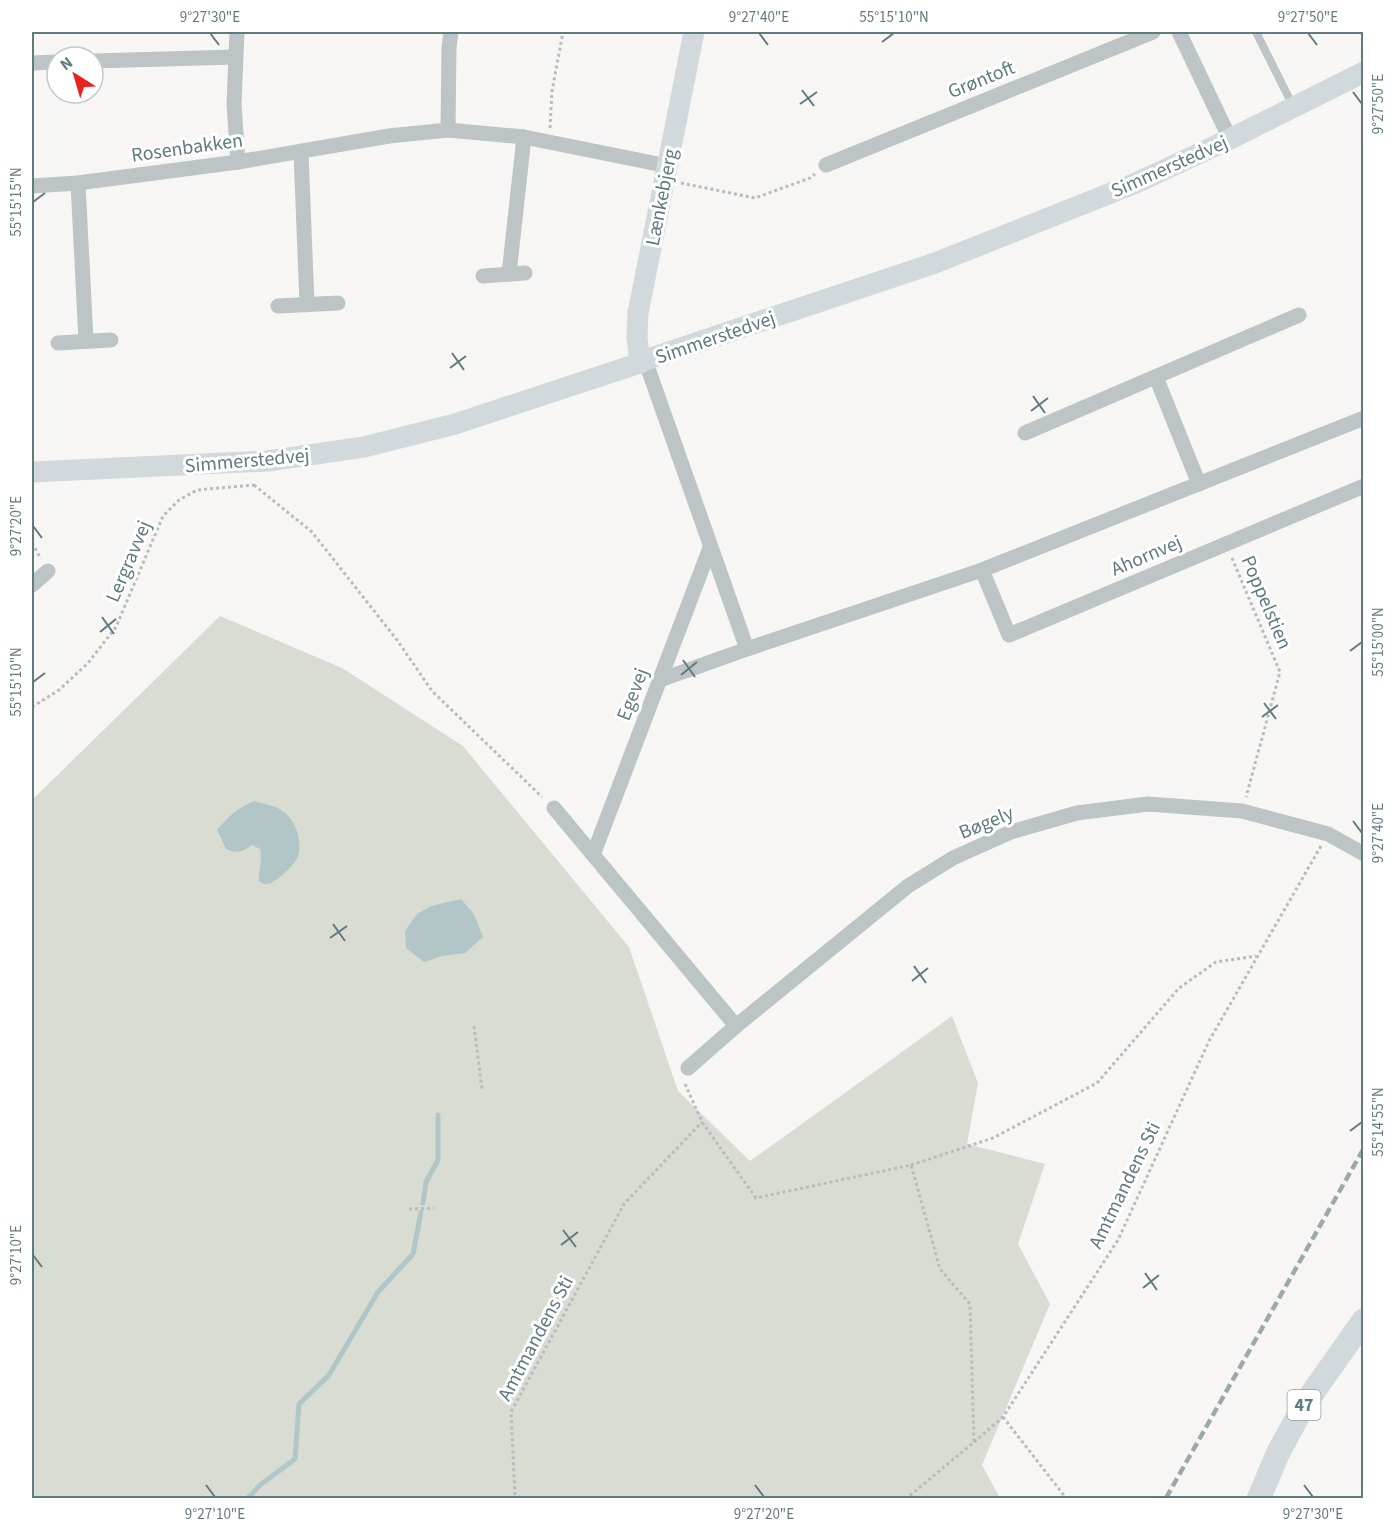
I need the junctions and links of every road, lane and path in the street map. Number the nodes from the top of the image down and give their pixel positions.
1 (237, 32) edge
2 (451, 32) edge
3 (563, 32) edge
4 (694, 32) edge
5 (1153, 32) edge
6 (1179, 32) edge
7 (1256, 32) edge
8 (235, 57) junction
9 (105, 61) edge
10 (1364, 72) edge
11 (1294, 107) junction
12 (448, 130) junction
13 (524, 137) junction
14 (1230, 139) junction
15 (550, 142) junction
16 (301, 152) junction
17 (238, 162) junction
18 (826, 165) joint
19 (666, 173) junction
20 (78, 183) junction
21 (32, 186) edge
22 (483, 276) dead end
23 (338, 303) dead end
24 (307, 305) junction
25 (278, 306) dead end
26 (1299, 315) dead end
27 (111, 340) dead end
28 (86, 341) junction
29 (58, 343) dead end
30 (643, 362) junction
31 (1156, 377) junction
32 (1364, 418) edge
33 (1026, 433) dead end
34 (268, 461) junction
35 (32, 472) edge
36 (254, 484) junction
37 (1199, 484) junction
38 (1364, 486) edge
39 (1226, 544) junction
40 (710, 548) junction
41 (982, 570) junction
42 (48, 571) dead end
43 (32, 585) edge
44 (747, 649) junction
45 (660, 680) junction
46 (32, 707) edge
47 (554, 808) joint
48 (1242, 811) junction
49 (1328, 834) junction
50 (1362, 851) edge
51 (592, 855) junction
52 (1257, 956) junction
53 (474, 1026) dead end
54 (736, 1026) junction
55 (687, 1068) joint
56 (482, 1089) dead end
57 (702, 1122) junction
58 (911, 1165) junction
59 (434, 1208) dead end
60 (409, 1209) dead end
61 (1364, 1320) edge
62 (1003, 1417) junction
63 (974, 1442) junction
64 (520, 1498) edge
65 (907, 1498) edge
66 (1066, 1498) edge
67 (1259, 1498) edge

1 - 8 street
2 - 12 street
3 - 15 path
4 - 19 street, Lænkebjerg
5 - 18 street, Grøntoft
6 - 14 street
7 - 11 lane
8 - 9 street
8 - 17 street
10 - 11 street, Simmerstedvej
11 - 14 street, Simmerstedvej
12 - 13 street, Rosenbakken
12 - 16 street, Rosenbakken
13 - 15 street, Rosenbakken
13 - 22 street
14 - 30 street, Simmerstedvej
15 - 19 street, Rosenbakken
16 - 17 street, Rosenbakken
16 - 24 street
17 - 20 street, Rosenbakken
18 - 19 path
19 - 30 street, Lænkebjerg
20 - 21 street, Rosenbakken
20 - 28 street
23 - 24 street
24 - 25 street
26 - 31 street
27 - 28 street
28 - 29 street
30 - 34 street, Simmerstedvej
30 - 40 street
31 - 33 street
31 - 37 street
32 - 37 street
34 - 35 street, Simmerstedvej
34 - 36 path
36 - 46 path, Lergravvej
36 - 47 path
37 - 41 street
38 - 39 street, Ahornvej
39 - 41 street, Ahornvej
39 - 48 path, Poppelstien
40 - 44 street
40 - 45 street, Egevej
41 - 44 street
42 - 43 street
44 - 45 street
45 - 51 street, Egevej
47 - 51 street
48 - 49 street, Bøgely
48 - 54 street, Bøgely
49 - 50 street, Bøgely
49 - 52 path, Amtmandens Sti
51 - 54 street
52 - 58 path
52 - 62 path, Amtmandens Sti
53 - 56 path
54 - 55 street, Bøgely
55 - 57 path
57 - 58 path
57 - 64 path, Amtmandens Sti
58 - 63 path
59 - 60 path
61 - 67 main road, 47
62 - 63 path, Amtmandens Sti
62 - 66 path
63 - 65 path, Amtmandens Sti

